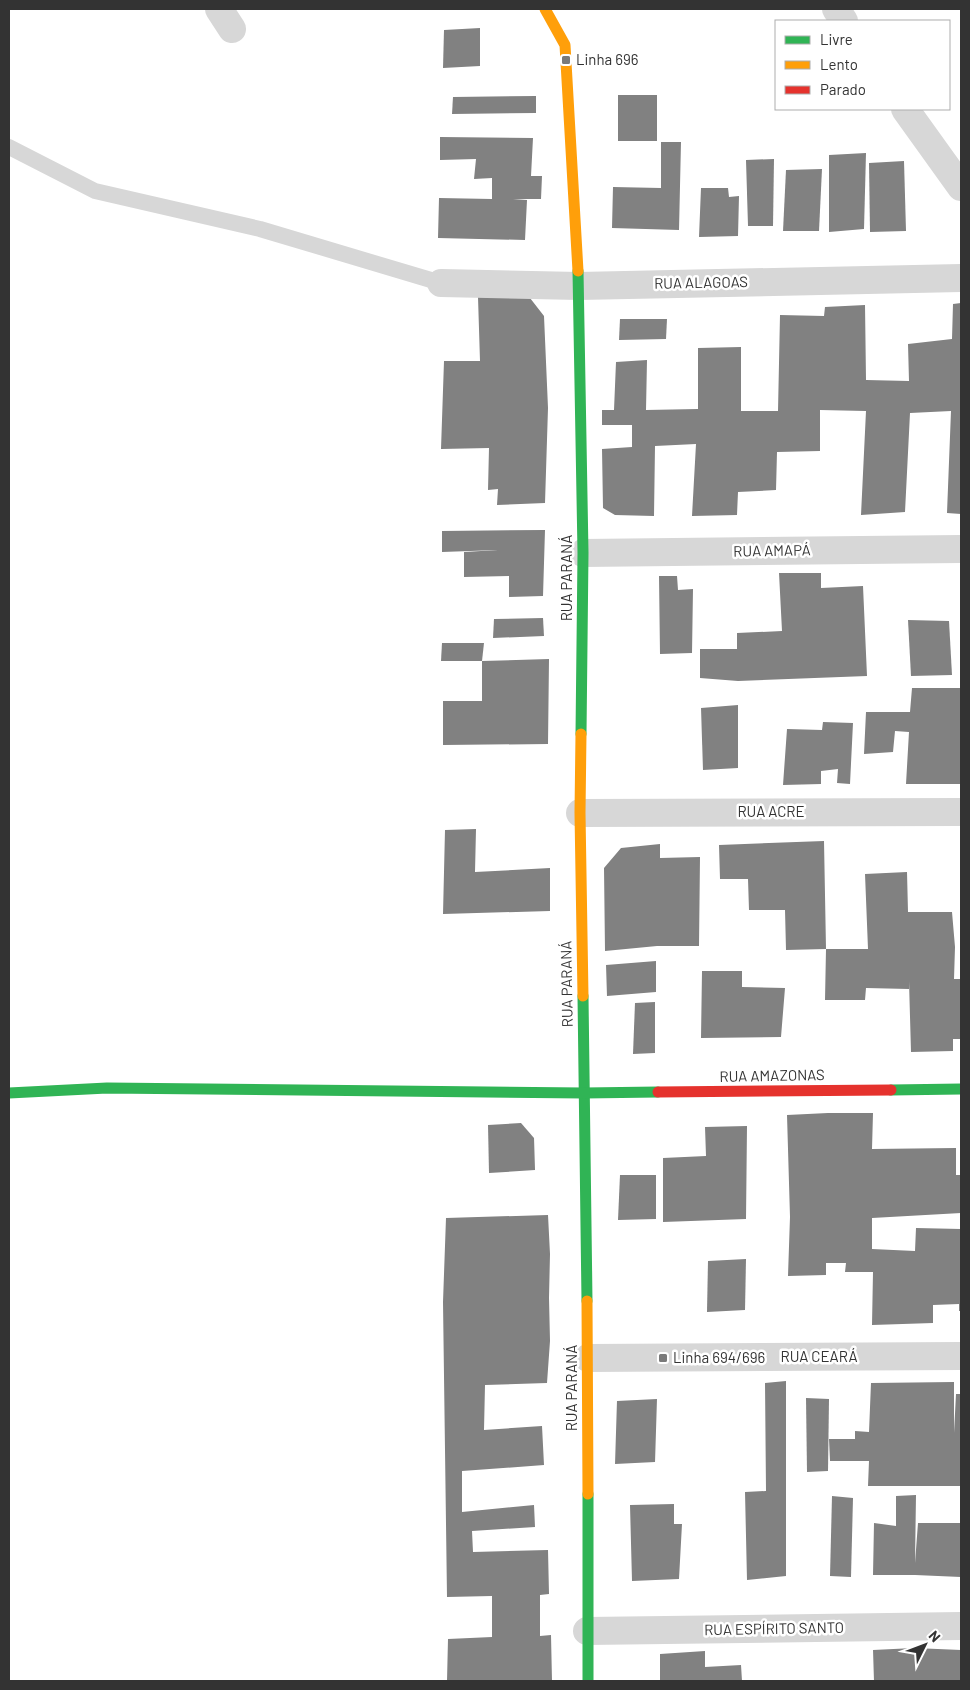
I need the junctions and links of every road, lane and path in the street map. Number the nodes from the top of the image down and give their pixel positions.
1 (545, 9) edge
2 (836, 9) edge
3 (843, 20) edge
4 (906, 110) edge
5 (9, 147) edge
6 (961, 187) edge
7 (961, 278) edge
8 (441, 283) joint
9 (579, 286) junction
10 (961, 550) edge
11 (583, 553) junction
12 (961, 812) edge
13 (580, 813) junction
14 (961, 1089) edge
15 (9, 1093) edge
16 (584, 1093) junction
17 (961, 1356) edge
18 (588, 1358) junction
19 (961, 1626) edge
20 (588, 1631) junction
21 (588, 1681) edge

1 - 9 street, RUA PARANÁ
2 - 3 street
4 - 6 street
5 - 8 lane
7 - 9 street, RUA ALAGOAS
8 - 9 street, RUA ALAGOAS
9 - 11 street, RUA PARANÁ
10 - 11 street, RUA AMAPÁ
11 - 13 street, RUA PARANÁ
12 - 13 street, RUA ACRE
13 - 16 street, RUA PARANÁ
14 - 16 street, RUA AMAZONAS
15 - 16 street, RUA AMAZONAS
16 - 18 street, RUA PARANÁ
17 - 18 street, RUA CEARÁ
18 - 20 street, RUA PARANÁ
19 - 20 street, RUA ESPÍRITO SANTO
20 - 21 street, RUA PARANÁ

